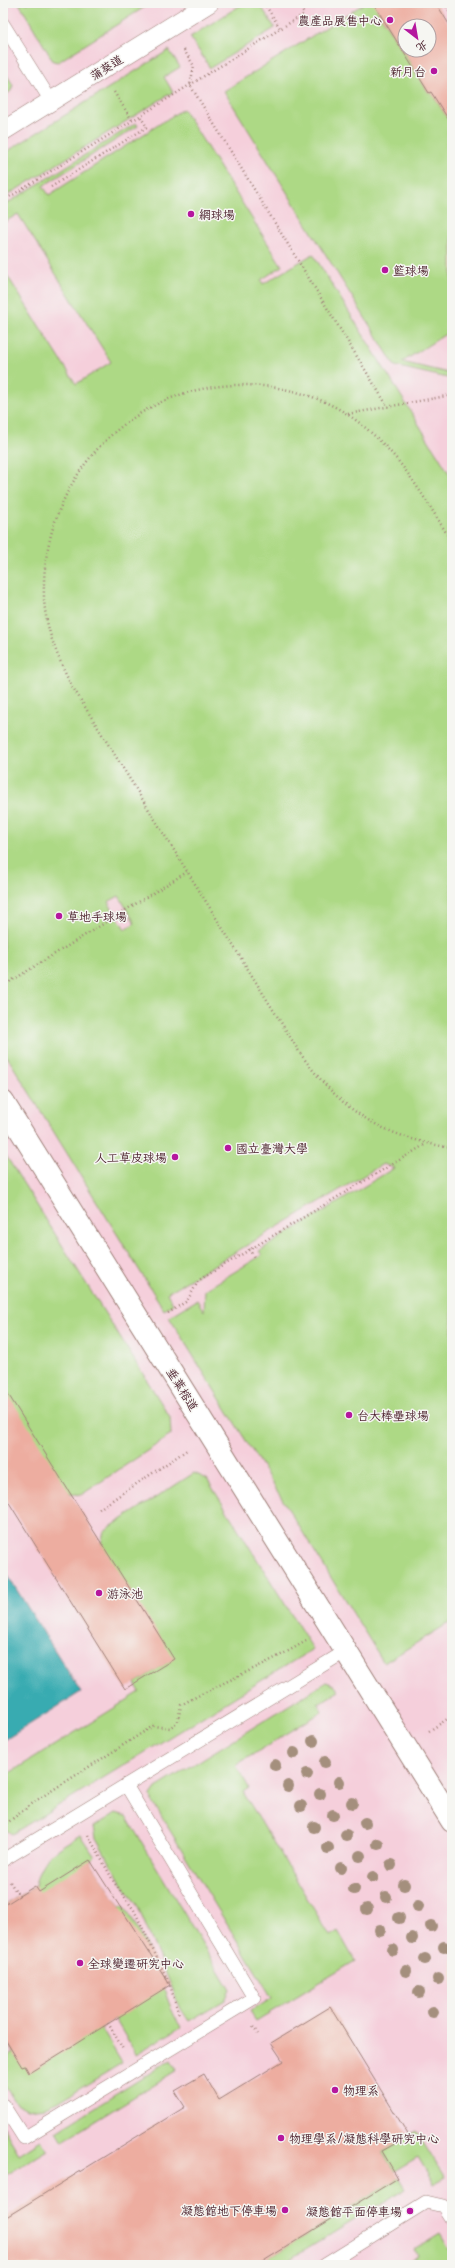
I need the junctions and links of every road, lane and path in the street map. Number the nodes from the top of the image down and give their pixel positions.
1 (208, 3) edge
2 (264, 3) edge
3 (297, 3) edge
4 (445, 3) edge
5 (452, 17) edge
6 (3, 24) edge
7 (170, 27) junction
8 (280, 28) junction
9 (100, 70) junction
10 (190, 85) junction
11 (51, 101) junction
12 (446, 107) dead end
13 (140, 116) junction
14 (452, 116) edge
15 (132, 120) junction
16 (3, 131) edge
17 (51, 187) dead end
18 (3, 201) edge
19 (452, 395) edge
20 (388, 407) junction
21 (348, 414) junction
22 (452, 542) edge
23 (187, 872) junction
24 (3, 986) edge
25 (3, 1102) edge
26 (426, 1144) junction
27 (452, 1148) edge
28 (249, 1250) junction
29 (255, 1259) dead end
30 (144, 1327) junction
31 (211, 1434) junction
32 (99, 1509) dead end
33 (330, 1626) junction
34 (346, 1651) junction
35 (126, 1785) junction
36 (79, 1814) junction
37 (452, 1821) edge
38 (3, 1826) edge
39 (3, 1860) edge
40 (108, 2023) dead end
41 (192, 2036) junction
42 (136, 2070) junction
43 (3, 2105) edge
44 (452, 2220) edge
45 (324, 2265) edge

1 - 7 street, 蒲葵道
2 - 8 path
3 - 8 path
4 - 5 path
6 - 11 lane
7 - 9 street, 蒲葵道
7 - 10 path
8 - 10 path
9 - 11 street, 蒲葵道
9 - 15 path
10 - 13 path
10 - 20 path
11 - 16 street, 蒲葵道
12 - 14 path
13 - 15 path
13 - 17 path
15 - 18 path
19 - 20 path
20 - 21 path
21 - 22 path
21 - 23 path
23 - 24 path
23 - 26 path
25 - 30 street, 垂葉榕道
26 - 27 path
26 - 28 path
28 - 29 path
28 - 30 path
30 - 31 street, 垂葉榕道
31 - 32 path
31 - 33 street, 垂葉榕道
33 - 34 street, 垂葉榕道
33 - 38 path
34 - 35 lane
34 - 37 street, 垂葉榕道
35 - 36 lane
35 - 41 lane
36 - 39 lane
36 - 41 path
40 - 42 path
41 - 42 lane
42 - 43 lane
44 - 45 lane

